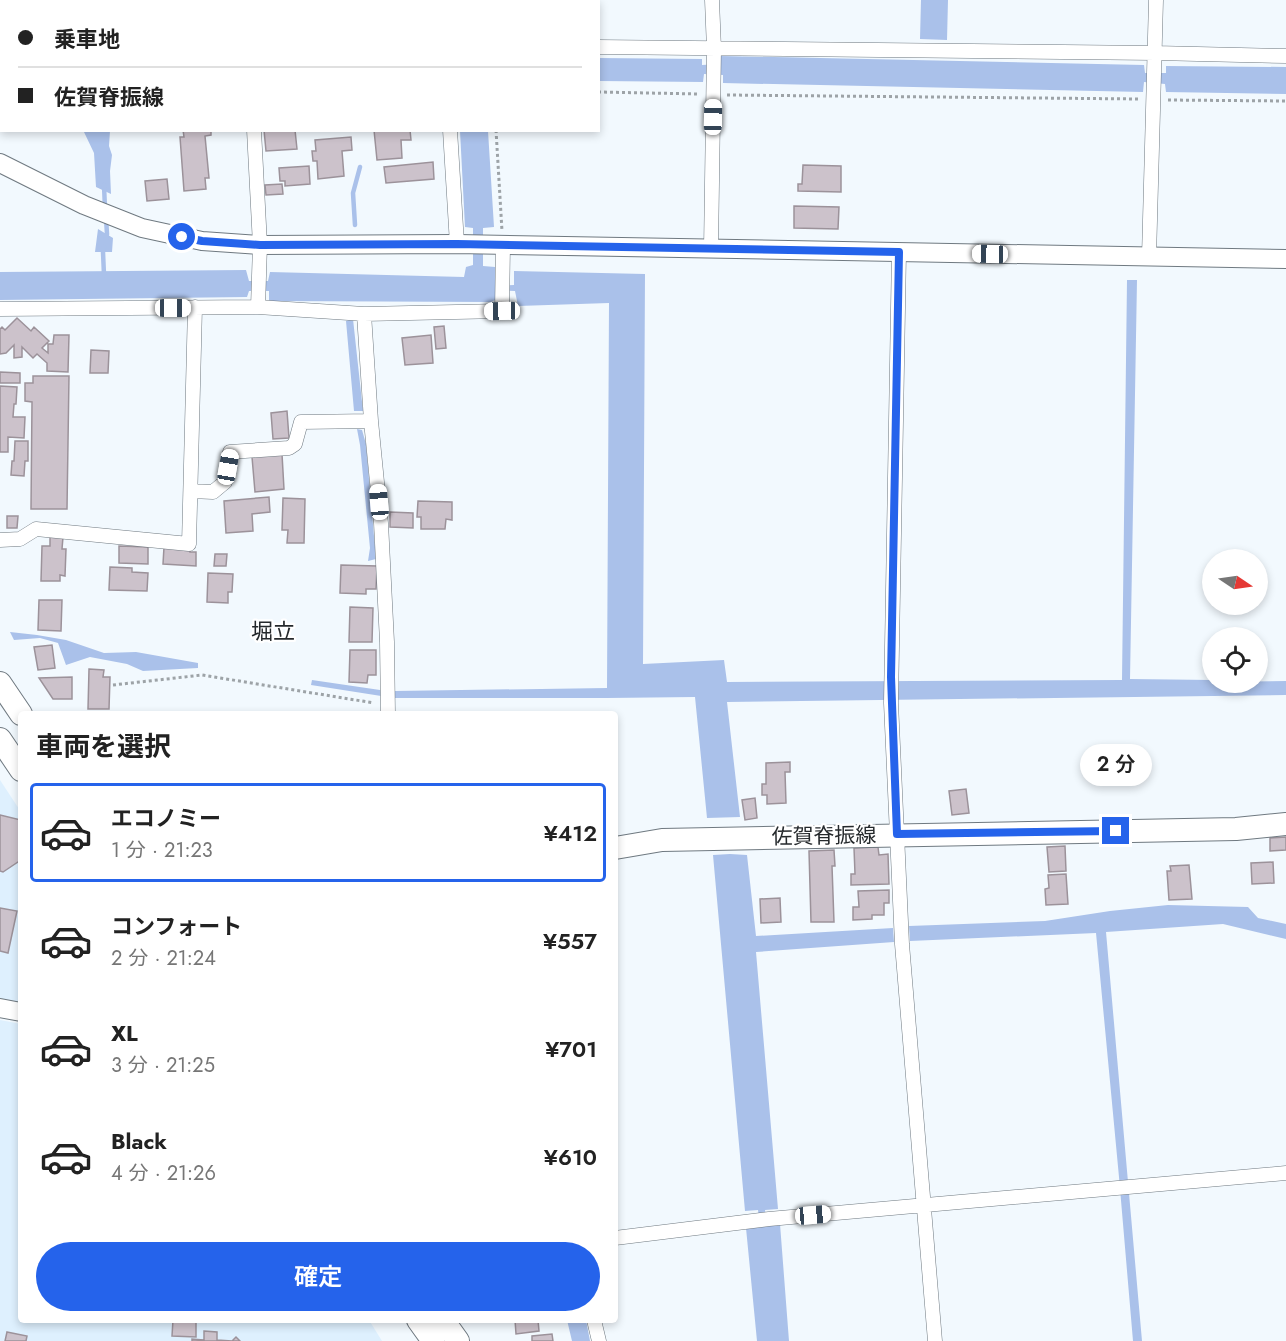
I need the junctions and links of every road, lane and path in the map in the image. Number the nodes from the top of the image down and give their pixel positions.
1 (712, 0) edge
2 (1156, 0) edge
3 (600, 47) edge
4 (714, 49) junction
5 (1155, 53) junction
6 (1286, 56) edge
7 (600, 92) edge
8 (714, 95) junction
9 (1154, 99) junction
10 (1286, 101) edge
11 (254, 132) edge
12 (450, 132) edge
13 (496, 132) edge
14 (0, 163) edge
15 (457, 244) junction
16 (260, 245) junction
17 (503, 245) junction
18 (711, 249) junction
19 (899, 252) junction
20 (1149, 257) junction
21 (1286, 259) edge
22 (195, 307) junction
23 (258, 307) junction
24 (0, 309) edge
25 (364, 314) junction
26 (371, 421) junction
27 (191, 491) junction
28 (0, 540) edge
29 (0, 683) edge
30 (113, 685) dead end
31 (388, 709) edge
32 (19, 711) edge
33 (0, 739) edge
34 (18, 766) edge
35 (1286, 824) edge
36 (897, 834) junction
37 (618, 847) edge
38 (0, 1008) edge
39 (18, 1011) edge
40 (1286, 1173) edge
41 (924, 1205) junction
42 (618, 1238) edge
43 (420, 1323) edge
44 (445, 1323) edge
45 (595, 1323) edge
46 (433, 1341) edge
47 (458, 1341) edge
48 (599, 1341) edge
49 (935, 1341) edge

1 - 4 street
2 - 5 street
3 - 4 street
4 - 5 street
4 - 8 street
5 - 6 street
5 - 9 street
7 - 8 path
8 - 9 path
8 - 18 street
9 - 10 path
9 - 20 street
11 - 16 street
12 - 15 street
13 - 17 path
14 - 16 street
15 - 16 street
15 - 17 street
16 - 23 street
17 - 18 street
17 - 25 street
18 - 19 street
19 - 20 street
19 - 36 street
20 - 21 street
22 - 23 street
22 - 24 street
22 - 27 street
23 - 25 street
25 - 26 street
26 - 27 street
26 - 31 street
27 - 28 street
29 - 32 main road
30 - 31 path
33 - 34 main road
35 - 36 main road, 佐賀脊振線
36 - 37 main road, 佐賀脊振線
36 - 41 street
38 - 39 street
40 - 41 street
41 - 42 street
41 - 49 street
43 - 46 main road
44 - 47 main road
45 - 48 street

